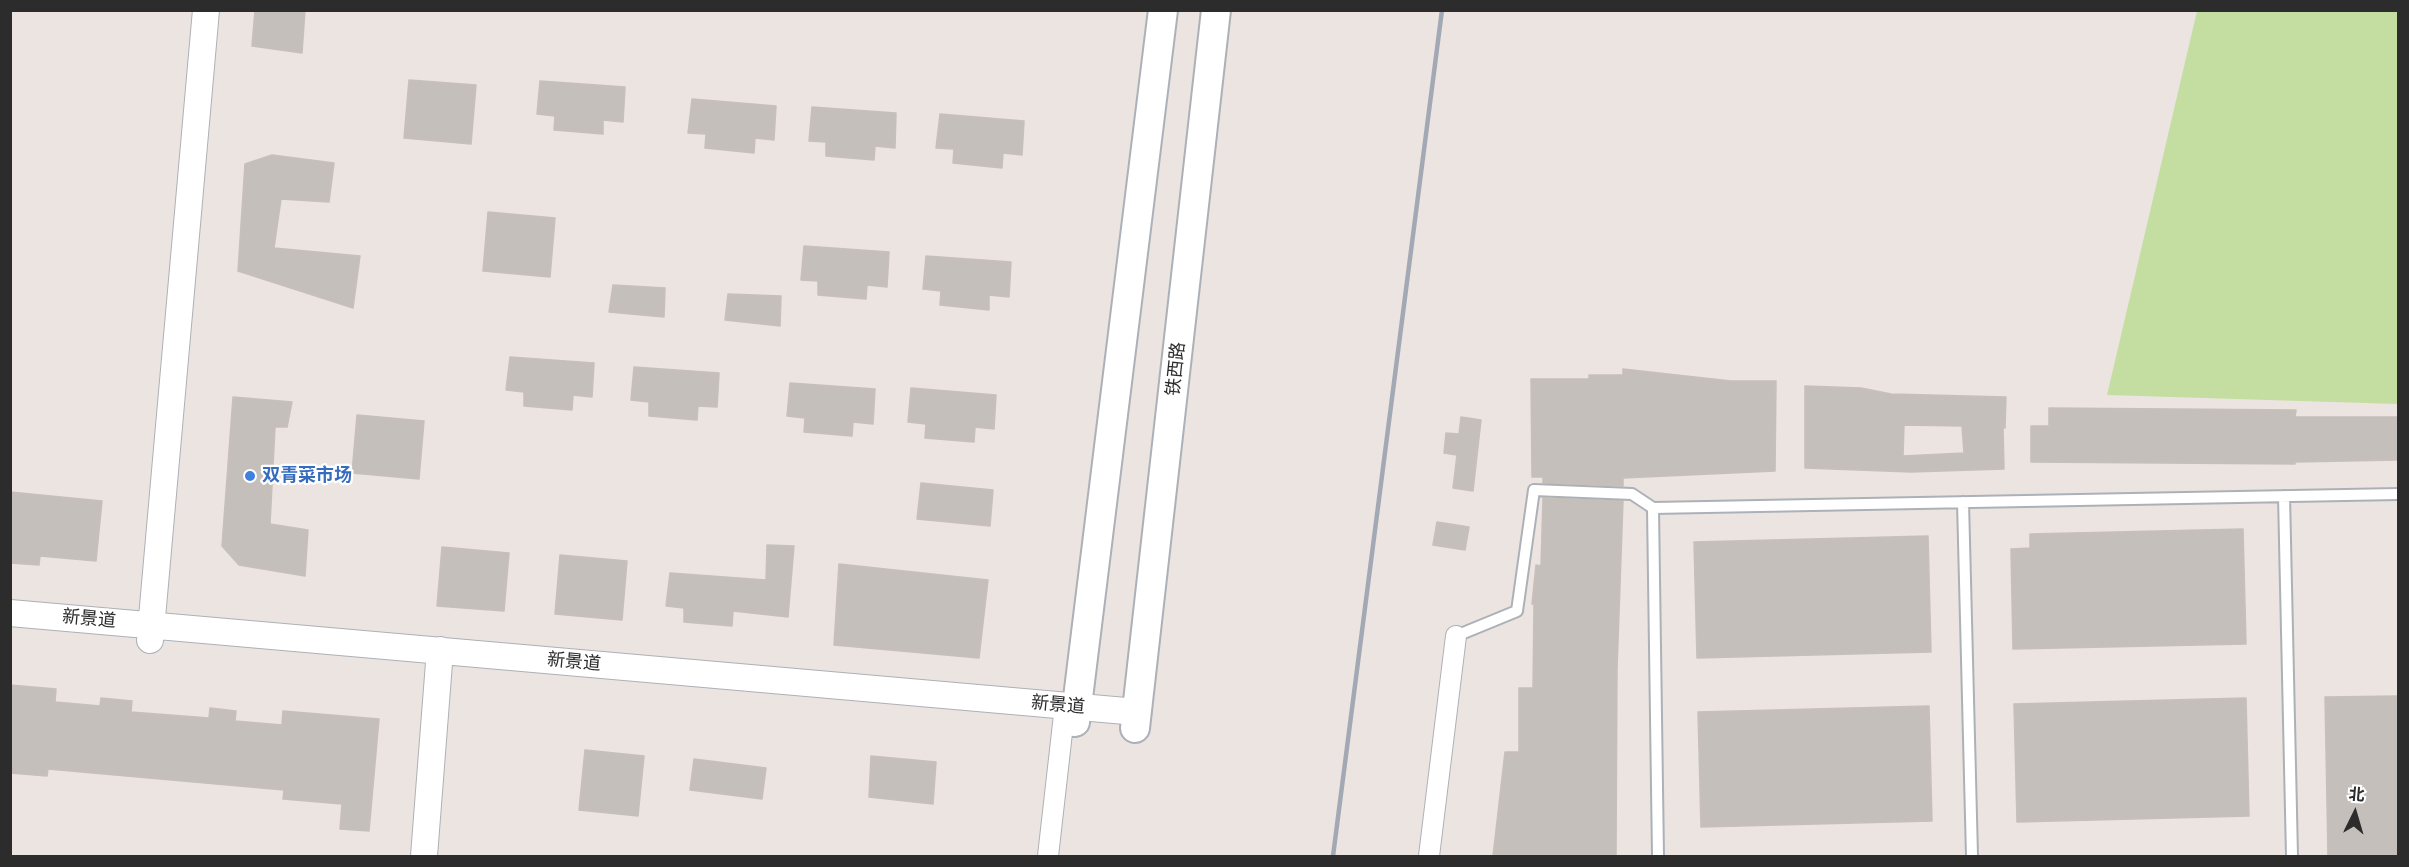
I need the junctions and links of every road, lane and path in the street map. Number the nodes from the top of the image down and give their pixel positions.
1 (206, 10) edge
2 (1163, 10) edge
3 (1216, 10) edge
4 (2398, 494) edge
5 (2284, 496) junction
6 (1963, 502) junction
7 (1653, 508) junction
8 (10, 613) edge
9 (10, 630) edge
10 (150, 633) junction
11 (1456, 636) joint
12 (440, 658) junction
13 (1070, 714) junction
14 (1136, 720) joint
15 (424, 856) edge
16 (1048, 856) edge
17 (1429, 856) edge
18 (1658, 856) edge
19 (1972, 856) edge
20 (2292, 856) edge

1 - 10 street
2 - 13 main road
3 - 14 main road, 铁西路
4 - 5 lane
5 - 6 lane
5 - 20 lane
6 - 7 lane
6 - 19 lane
7 - 11 lane
7 - 18 lane
8 - 10 street, 新景道
9 - 10 street, 新景道
10 - 12 street, 新景道
11 - 17 street
12 - 13 street, 新景道
12 - 15 street
13 - 14 street, 新景道
13 - 16 street

